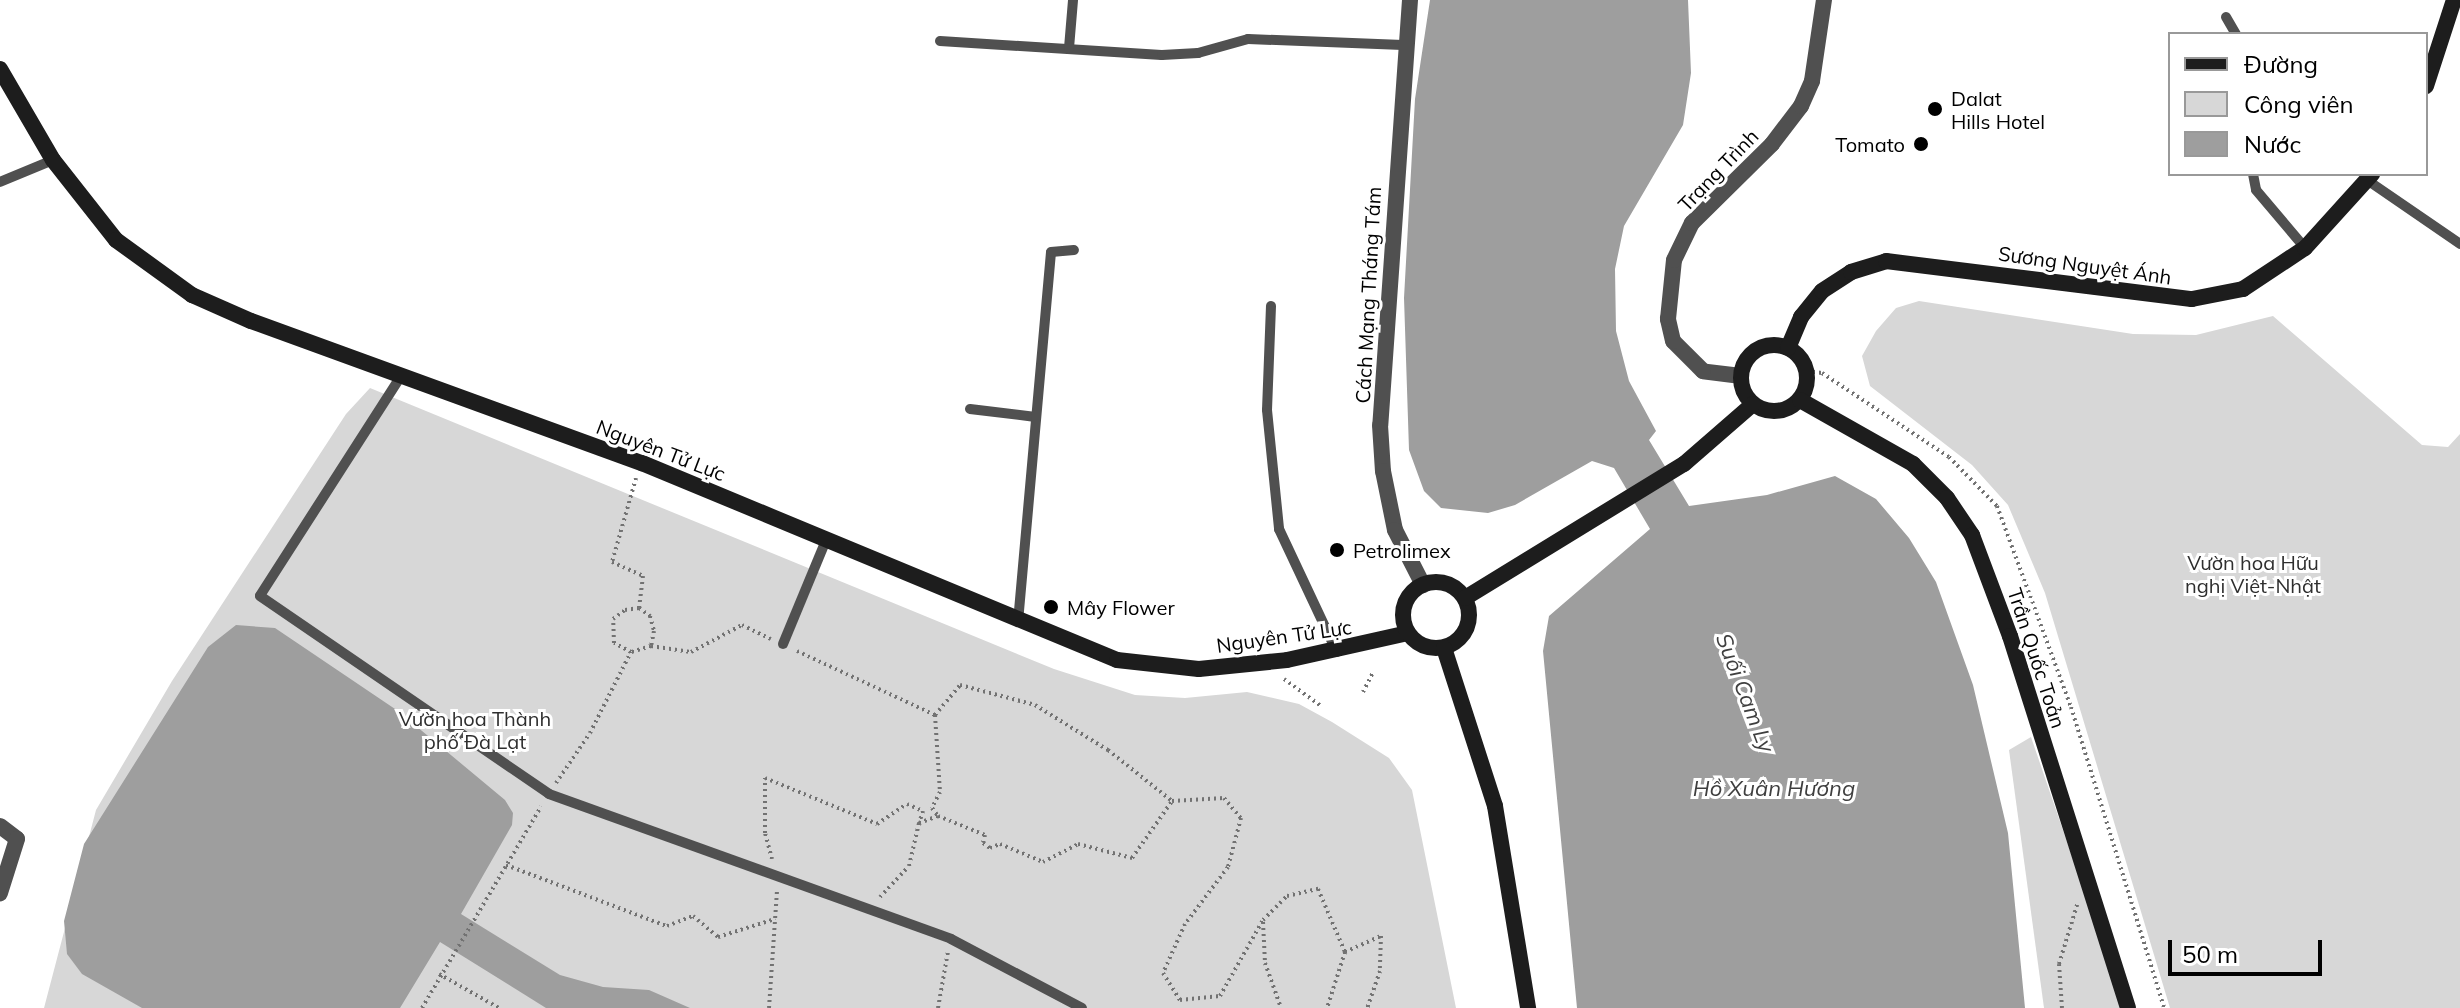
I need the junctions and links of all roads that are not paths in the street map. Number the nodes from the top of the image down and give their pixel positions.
1 (1073, 0) edge
2 (1410, 0) edge
3 (1824, 0) edge
4 (2454, 0) edge
5 (2226, 17) dead end
6 (2235, 32) edge
7 (940, 41) dead end
8 (1403, 45) junction
9 (1069, 48) junction
10 (0, 69) edge
11 (2428, 80) edge
12 (53, 160) junction
13 (2253, 176) edge
14 (2370, 177) edge
15 (0, 182) edge
16 (2460, 244) edge
17 (2305, 248) junction
18 (1074, 250) dead end
19 (1271, 306) dead end
20 (1788, 348) junction
21 (401, 376) junction
22 (1741, 376) junction
23 (1800, 400) junction
24 (1753, 404) junction
25 (970, 409) dead end
26 (1036, 417) junction
27 (826, 540) junction
28 (1423, 585) junction
29 (1465, 598) junction
30 (1018, 622) junction
31 (1408, 633) junction
32 (783, 644) road end
33 (1444, 648) junction
34 (1337, 652) junction
35 (0, 826) edge
36 (0, 893) edge
37 (1082, 1008) edge
38 (1528, 1008) edge
39 (2128, 1008) edge

1 - 9 lane
2 - 8 street, Cách Mạng Tháng Tám
3 - 22 street, Trạng Trình
4 - 11 main road
5 - 6 lane
7 - 9 lane
8 - 9 lane
8 - 28 street, Cách Mạng Tháng Tám
10 - 12 main road, Nguyên Tử Lực
12 - 15 lane
12 - 21 main road, Nguyên Tử Lực
13 - 17 lane
14 - 16 lane
14 - 17 main road, Sương Nguyệt Ánh
17 - 20 main road, Sương Nguyệt Ánh
18 - 26 lane
19 - 34 lane
20 - 22 main road
20 - 23 main road
21 - 27 main road, Nguyên Tử Lực
21 - 37 lane
22 - 24 main road
23 - 24 main road
23 - 39 main road, Trần Quốc Toản
24 - 29 main road
25 - 26 lane
26 - 30 lane
27 - 30 main road, Nguyên Tử Lực
27 - 32 lane
28 - 29 main road
28 - 31 main road
29 - 33 main road
30 - 34 main road, Nguyên Tử Lực
31 - 33 main road
31 - 34 main road, Nguyên Tử Lực
33 - 38 main road
35 - 36 street

